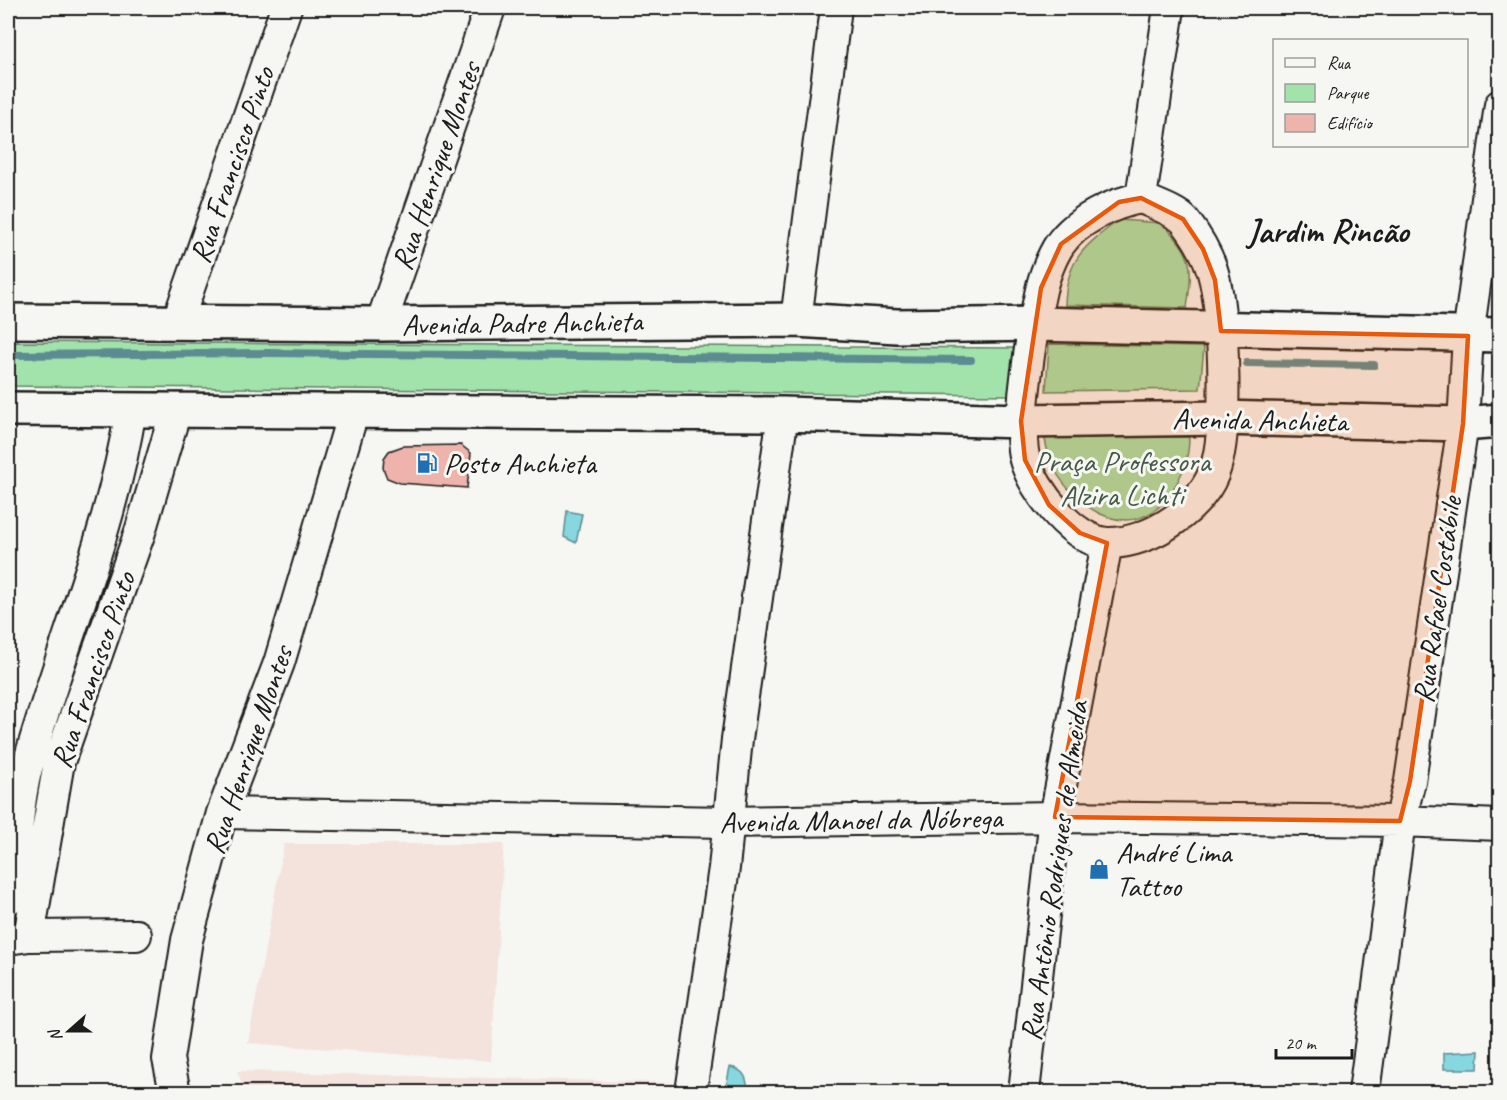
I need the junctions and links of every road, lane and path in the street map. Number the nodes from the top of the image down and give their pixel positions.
1 (286, 8) edge
2 (490, 8) edge
3 (836, 8) edge
4 (1169, 8) edge
5 (1500, 105) edge
6 (1141, 198) junction
7 (796, 320) junction
8 (8, 321) edge
9 (177, 323) junction
10 (381, 324) junction
11 (1035, 324) junction
12 (1221, 331) junction
13 (1484, 336) edge
14 (8, 409) edge
15 (131, 409) junction
16 (176, 410) junction
17 (353, 412) junction
18 (783, 414) junction
19 (1222, 418) junction
20 (1021, 421) junction
21 (1500, 421) edge
22 (1463, 424) junction
23 (107, 520) junction
24 (140, 532) junction
25 (1107, 543) junction
26 (52, 805) junction
27 (20, 806) junction
28 (222, 813) junction
29 (1055, 817) junction
30 (1400, 821) junction
31 (727, 822) junction
32 (1500, 825) edge
33 (8, 899) edge
34 (136, 935) dead end
35 (18, 937) edge
36 (175, 1092) edge
37 (690, 1092) edge
38 (1024, 1092) edge
39 (1364, 1092) edge

1 - 9 street, Rua Francisco Pinto
2 - 10 street, Rua Henrique Montes
3 - 7 street
4 - 6 street
5 - 13 street, Rua Rafael Costábile
6 - 11 street
6 - 12 street
7 - 10 main road, Avenida Padre Anchieta
7 - 11 main road, Avenida Padre Anchieta
8 - 9 main road, Avenida Padre Anchieta
9 - 10 main road, Avenida Padre Anchieta
11 - 12 main road
11 - 20 street
12 - 13 main road
12 - 19 street
13 - 22 street, Rua Rafael Costábile
14 - 15 main road
15 - 16 main road
15 - 23 street, Rua Francisco Pinto
16 - 17 main road
16 - 24 street, Rua Francisco Pinto
17 - 18 main road
17 - 28 street, Rua Henrique Montes
18 - 20 main road
18 - 31 street
19 - 20 main road, Avenida Anchieta
19 - 22 main road, Avenida Anchieta
19 - 25 street
20 - 25 street
21 - 22 main road, Avenida Anchieta
22 - 30 street, Rua Rafael Costábile
23 - 24 street
23 - 27 street, Rua Francisco Pinto
24 - 26 street, Rua Francisco Pinto
25 - 29 street, Rua Antônio Rodrigues de Almeida
26 - 27 street
26 - 35 street, Rua Francisco Pinto
27 - 33 street, Rua Francisco Pinto
28 - 31 street, Avenida Manoel da Nóbrega
28 - 36 street, Rua Henrique Montes
29 - 30 street, Avenida Manoel da Nóbrega
29 - 31 street, Avenida Manoel da Nóbrega
29 - 38 street, Rua Antônio Rodrigues de Almeida
30 - 32 street, Avenida Manoel da Nóbrega
30 - 39 street, Rua Rafael Costábile
31 - 37 street
34 - 35 street

